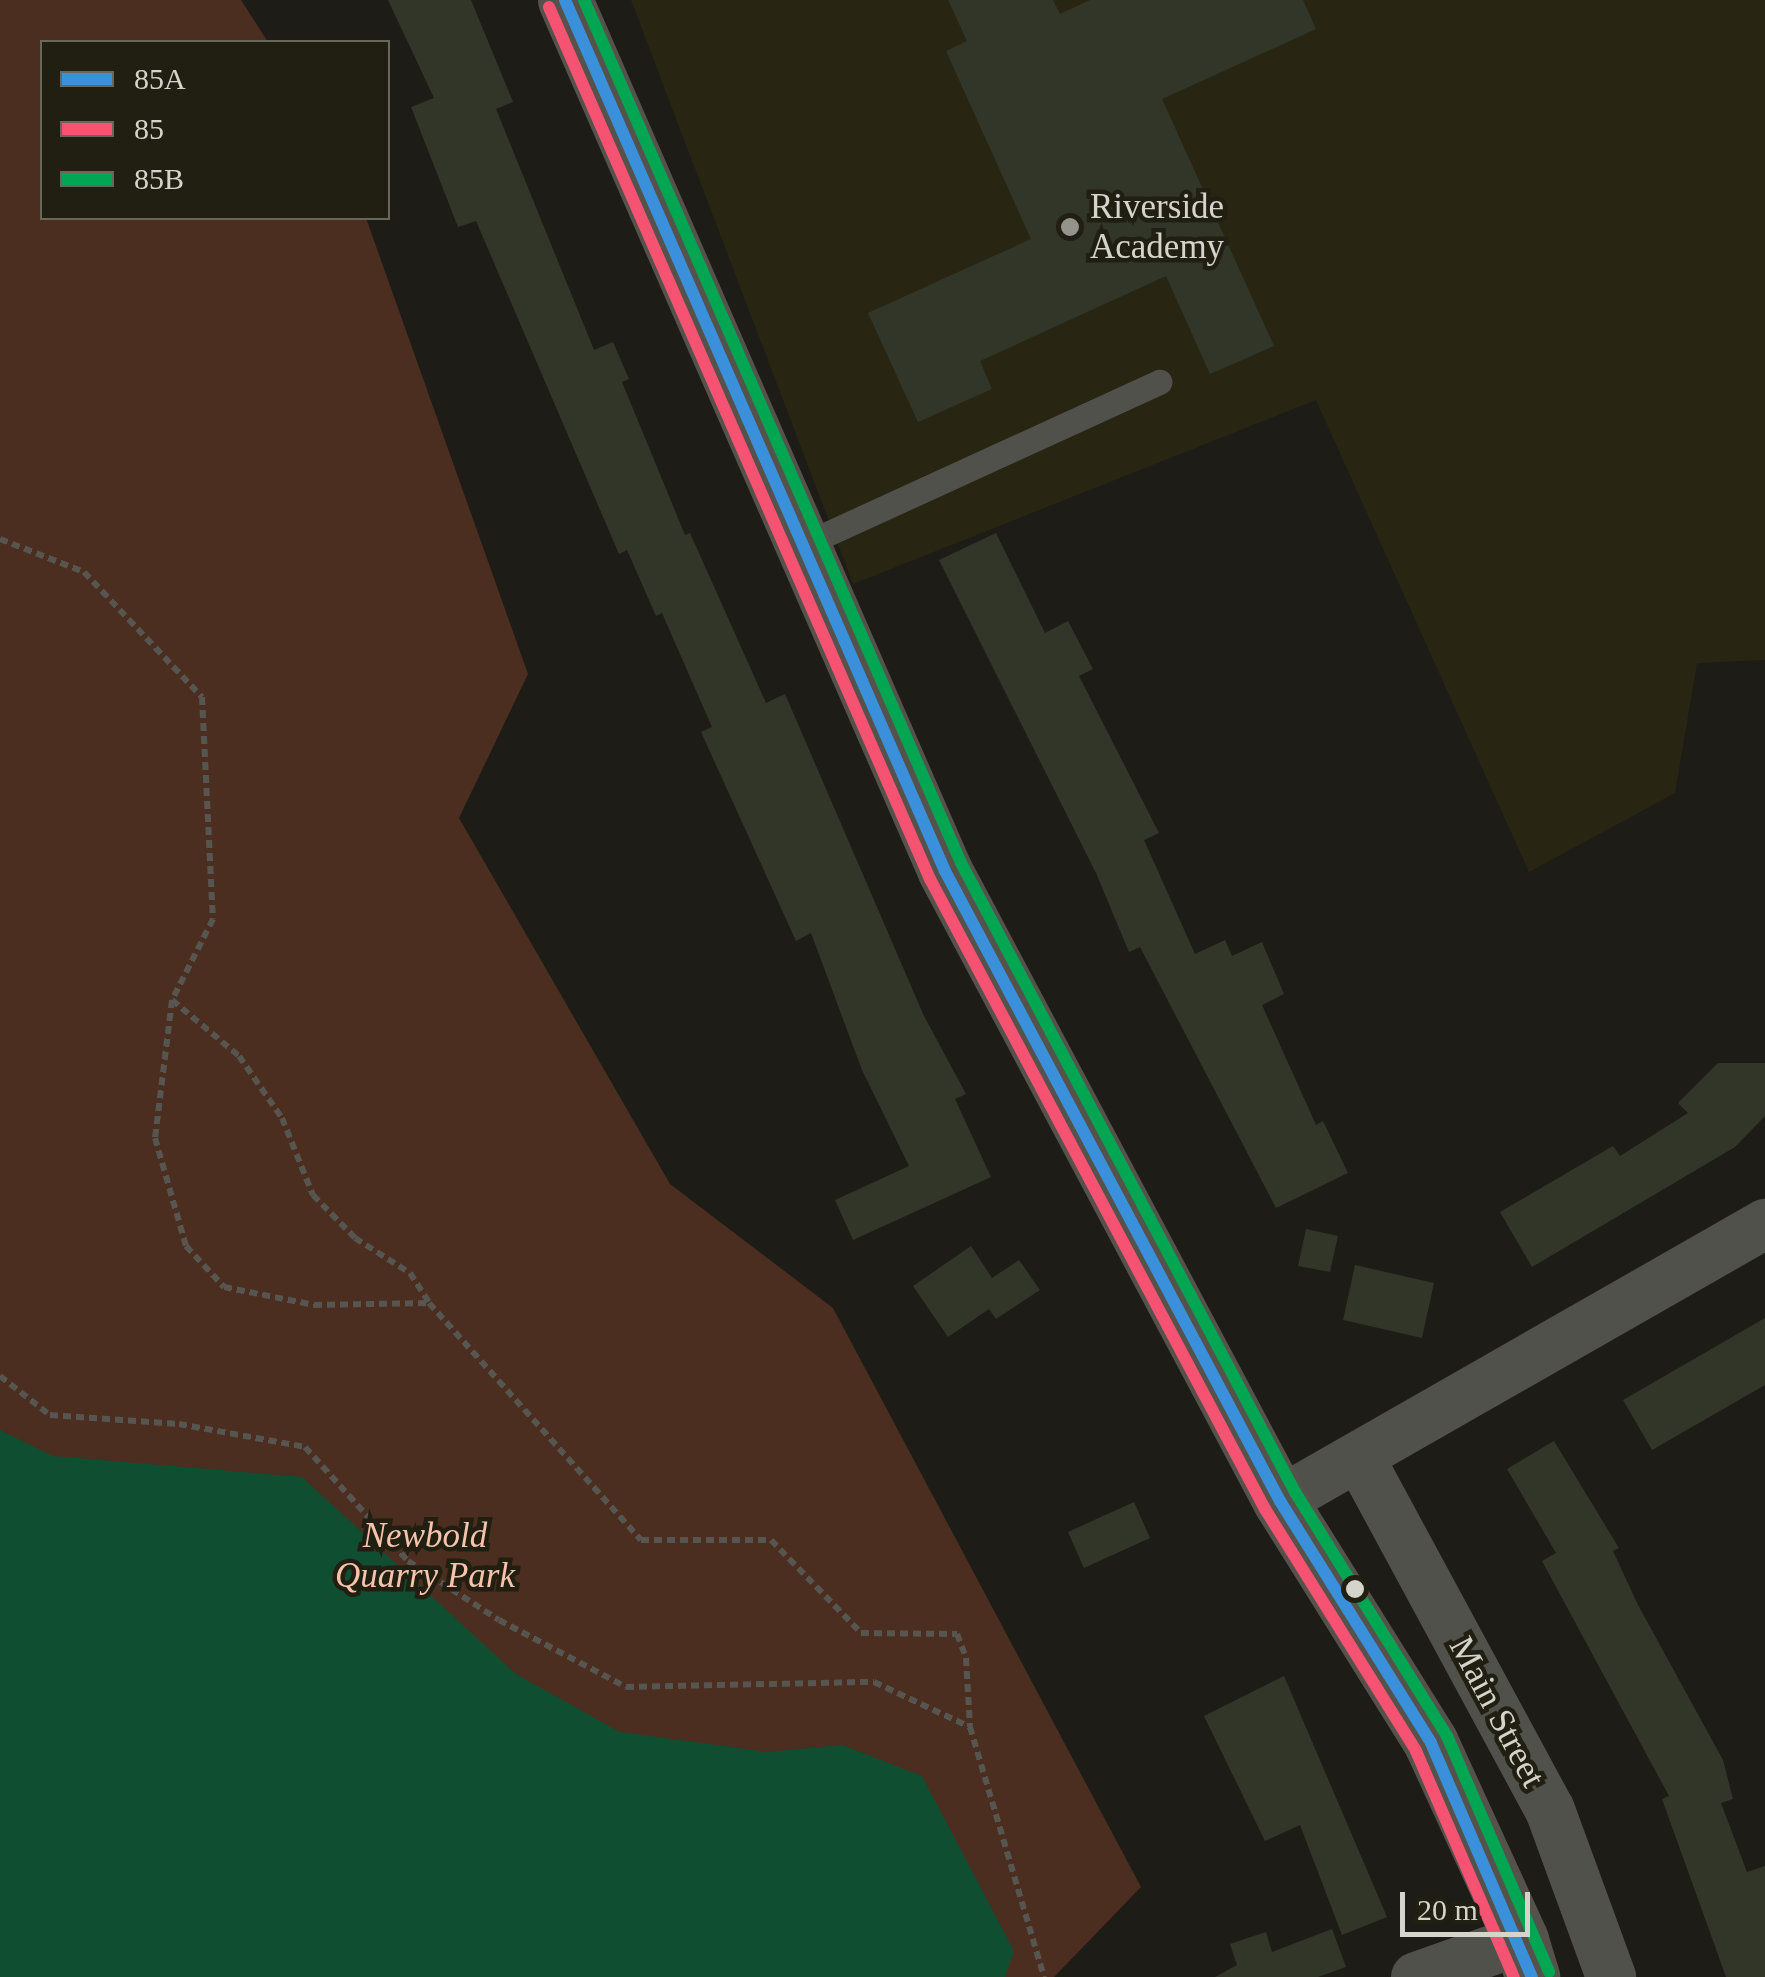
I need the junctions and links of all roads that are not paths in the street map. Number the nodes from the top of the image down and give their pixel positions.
1 (566, 0) edge
2 (1159, 382) dead end
3 (804, 546) junction
4 (1765, 1224) edge
5 (1359, 1457) junction
6 (1280, 1501) junction
7 (1527, 1958) edge
8 (1416, 1977) edge
9 (1610, 1977) edge

1 - 3 main road, Main Street
2 - 3 lane
3 - 6 main road, Main Street
4 - 5 street
5 - 6 street
5 - 9 street, Main Street
6 - 7 main road, Main Street
7 - 8 street

